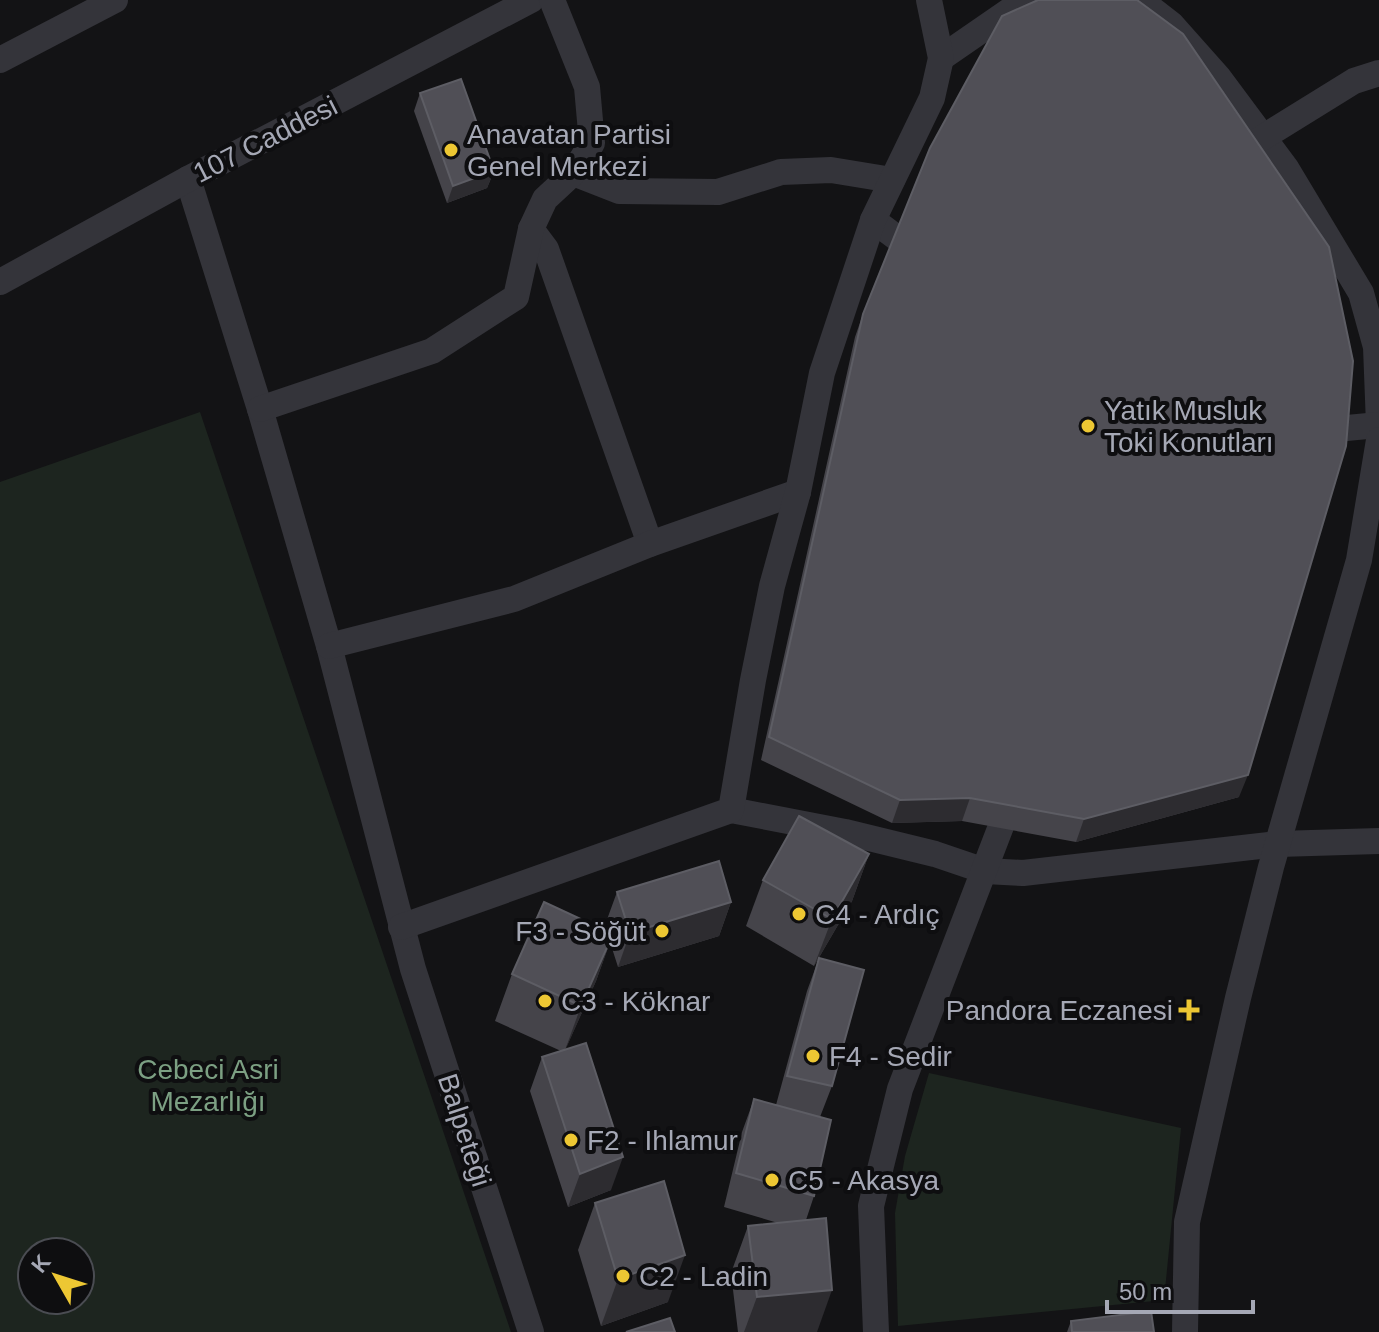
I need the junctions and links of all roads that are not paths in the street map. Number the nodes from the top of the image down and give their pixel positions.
1 (115, 0) edge
2 (552, 0) edge
3 (929, 0) edge
4 (1025, 0) edge
5 (1140, 0) edge
6 (520, 3) edge
7 (941, 58) junction
8 (0, 60) edge
9 (1379, 73) edge
10 (1262, 138) junction
11 (573, 173) junction
12 (188, 179) junction
13 (892, 180) junction
14 (873, 220) junction
15 (531, 229) junction
16 (937, 270) edge
17 (0, 282) edge
18 (260, 409) junction
19 (1379, 425) edge
20 (1287, 434) edge
21 (1379, 440) edge
22 (798, 492) junction
23 (1374, 499) edge
24 (650, 544) junction
25 (329, 646) junction
26 (1019, 777) edge
27 (731, 810) junction
28 (1379, 841) edge
29 (1278, 844) junction
30 (985, 871) junction
31 (401, 927) junction
32 (531, 1332) edge
33 (876, 1332) edge
34 (1185, 1332) edge

1 - 8 street
2 - 11 street
3 - 7 street
4 - 7 street
5 - 10 street
6 - 12 street, 107 Caddesi
7 - 13 street
9 - 10 street
10 - 19 street
11 - 13 street
11 - 15 street
12 - 17 street, 107 Caddesi
12 - 18 street, Balpeteği
13 - 14 street
14 - 16 street
14 - 22 street
15 - 18 street
15 - 24 street
18 - 25 street, Balpeteği
19 - 20 street
21 - 23 street
22 - 24 street
22 - 27 street
23 - 29 street
24 - 25 street
25 - 31 street, Balpeteği
26 - 30 street
27 - 30 street
27 - 31 street
28 - 29 street
29 - 30 street
29 - 34 street
30 - 33 street
31 - 32 street, Balpeteği

